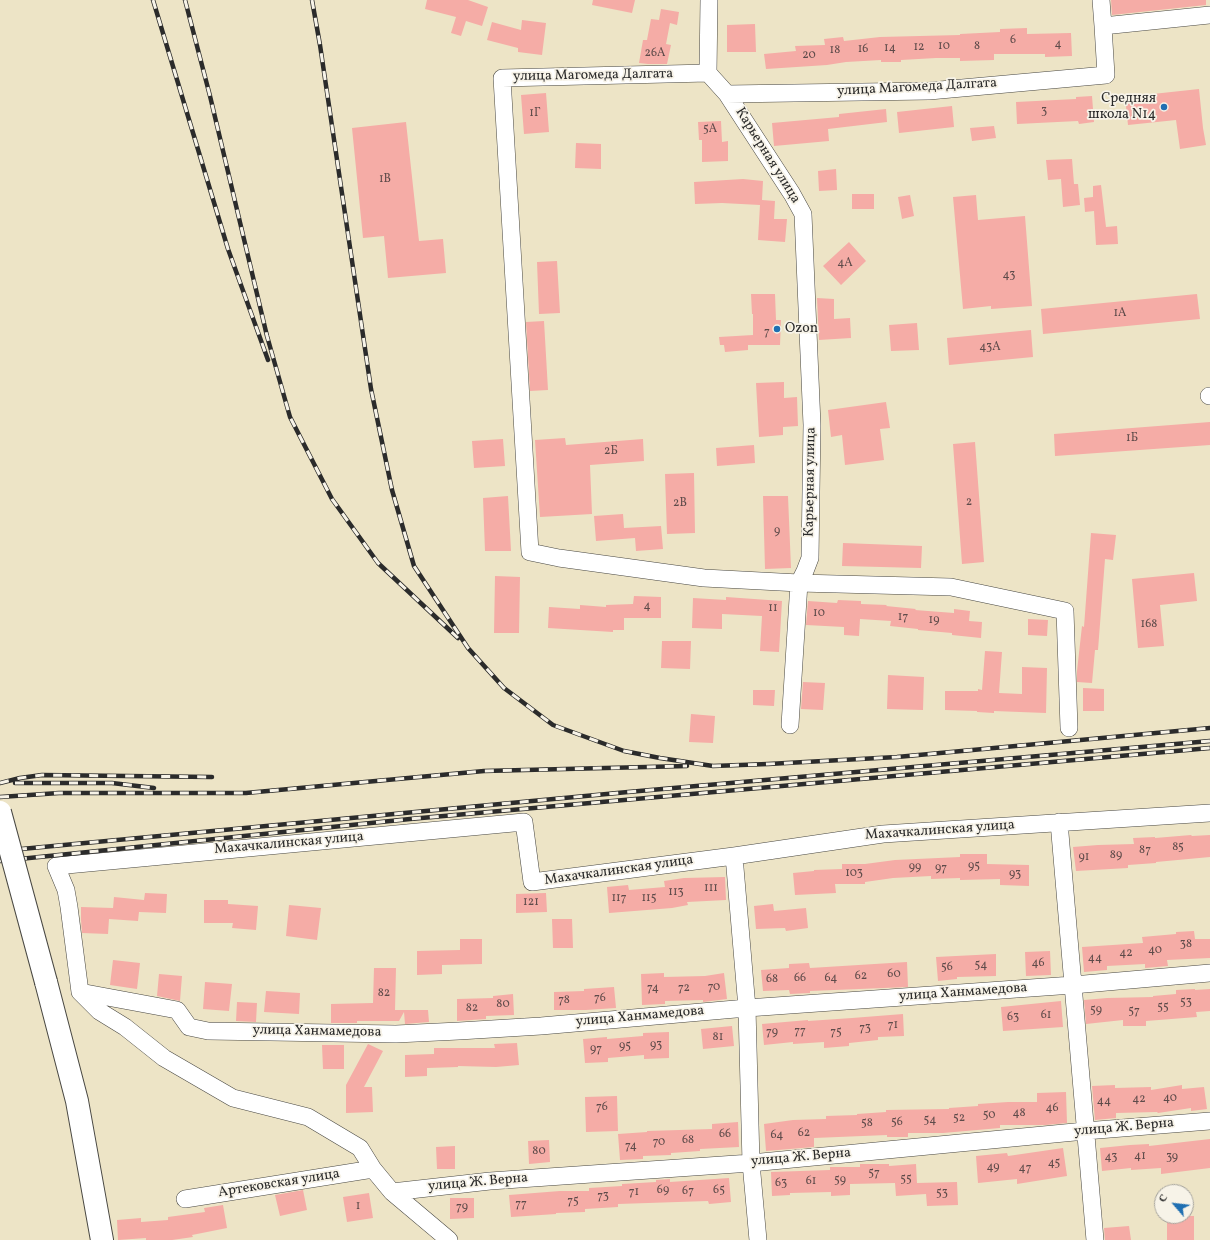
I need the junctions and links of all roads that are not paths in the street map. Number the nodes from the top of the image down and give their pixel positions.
1 (710, 0) edge
2 (1101, 0) edge
3 (1210, 16) edge
4 (1103, 26) junction
5 (708, 73) junction
6 (727, 94) junction
7 (799, 582) junction
8 (790, 725) dead end
9 (1069, 728) dead end
10 (0, 812) edge
11 (1210, 813) edge
12 (1059, 822) junction
13 (734, 856) junction
14 (1210, 973) edge
15 (1074, 985) junction
16 (80, 992) junction
17 (747, 1008) junction
18 (1210, 1121) edge
19 (1084, 1131) junction
20 (751, 1163) junction
21 (373, 1170) junction
22 (392, 1192) junction
23 (185, 1199) dead end
24 (102, 1240) edge
25 (449, 1240) edge
26 (758, 1240) edge
27 (1094, 1240) edge

1 - 5 street
2 - 4 street
3 - 4 street
4 - 6 street, улица Магомеда Далгата
5 - 6 street, Карьерная улица
5 - 7 street, улица Магомеда Далгата
6 - 7 street, Карьерная улица
7 - 8 street, Карьерная улица
7 - 9 street
10 - 24 main road, bridge
11 - 12 street, Махачкалинская улица
12 - 13 street, Махачкалинская улица
12 - 15 street
13 - 16 street, Махачкалинская улица
13 - 17 street
14 - 15 street, улица Ханмамедова
15 - 17 street, улица Ханмамедова
15 - 19 street
16 - 17 street, улица Ханмамедова
16 - 21 street
17 - 20 street
18 - 19 street, улица Ж. Верна
19 - 20 street, улица Ж. Верна
19 - 27 street
20 - 22 street, улица Ж. Верна
20 - 26 street
21 - 22 street
21 - 23 street, Артековская улица
22 - 25 street

